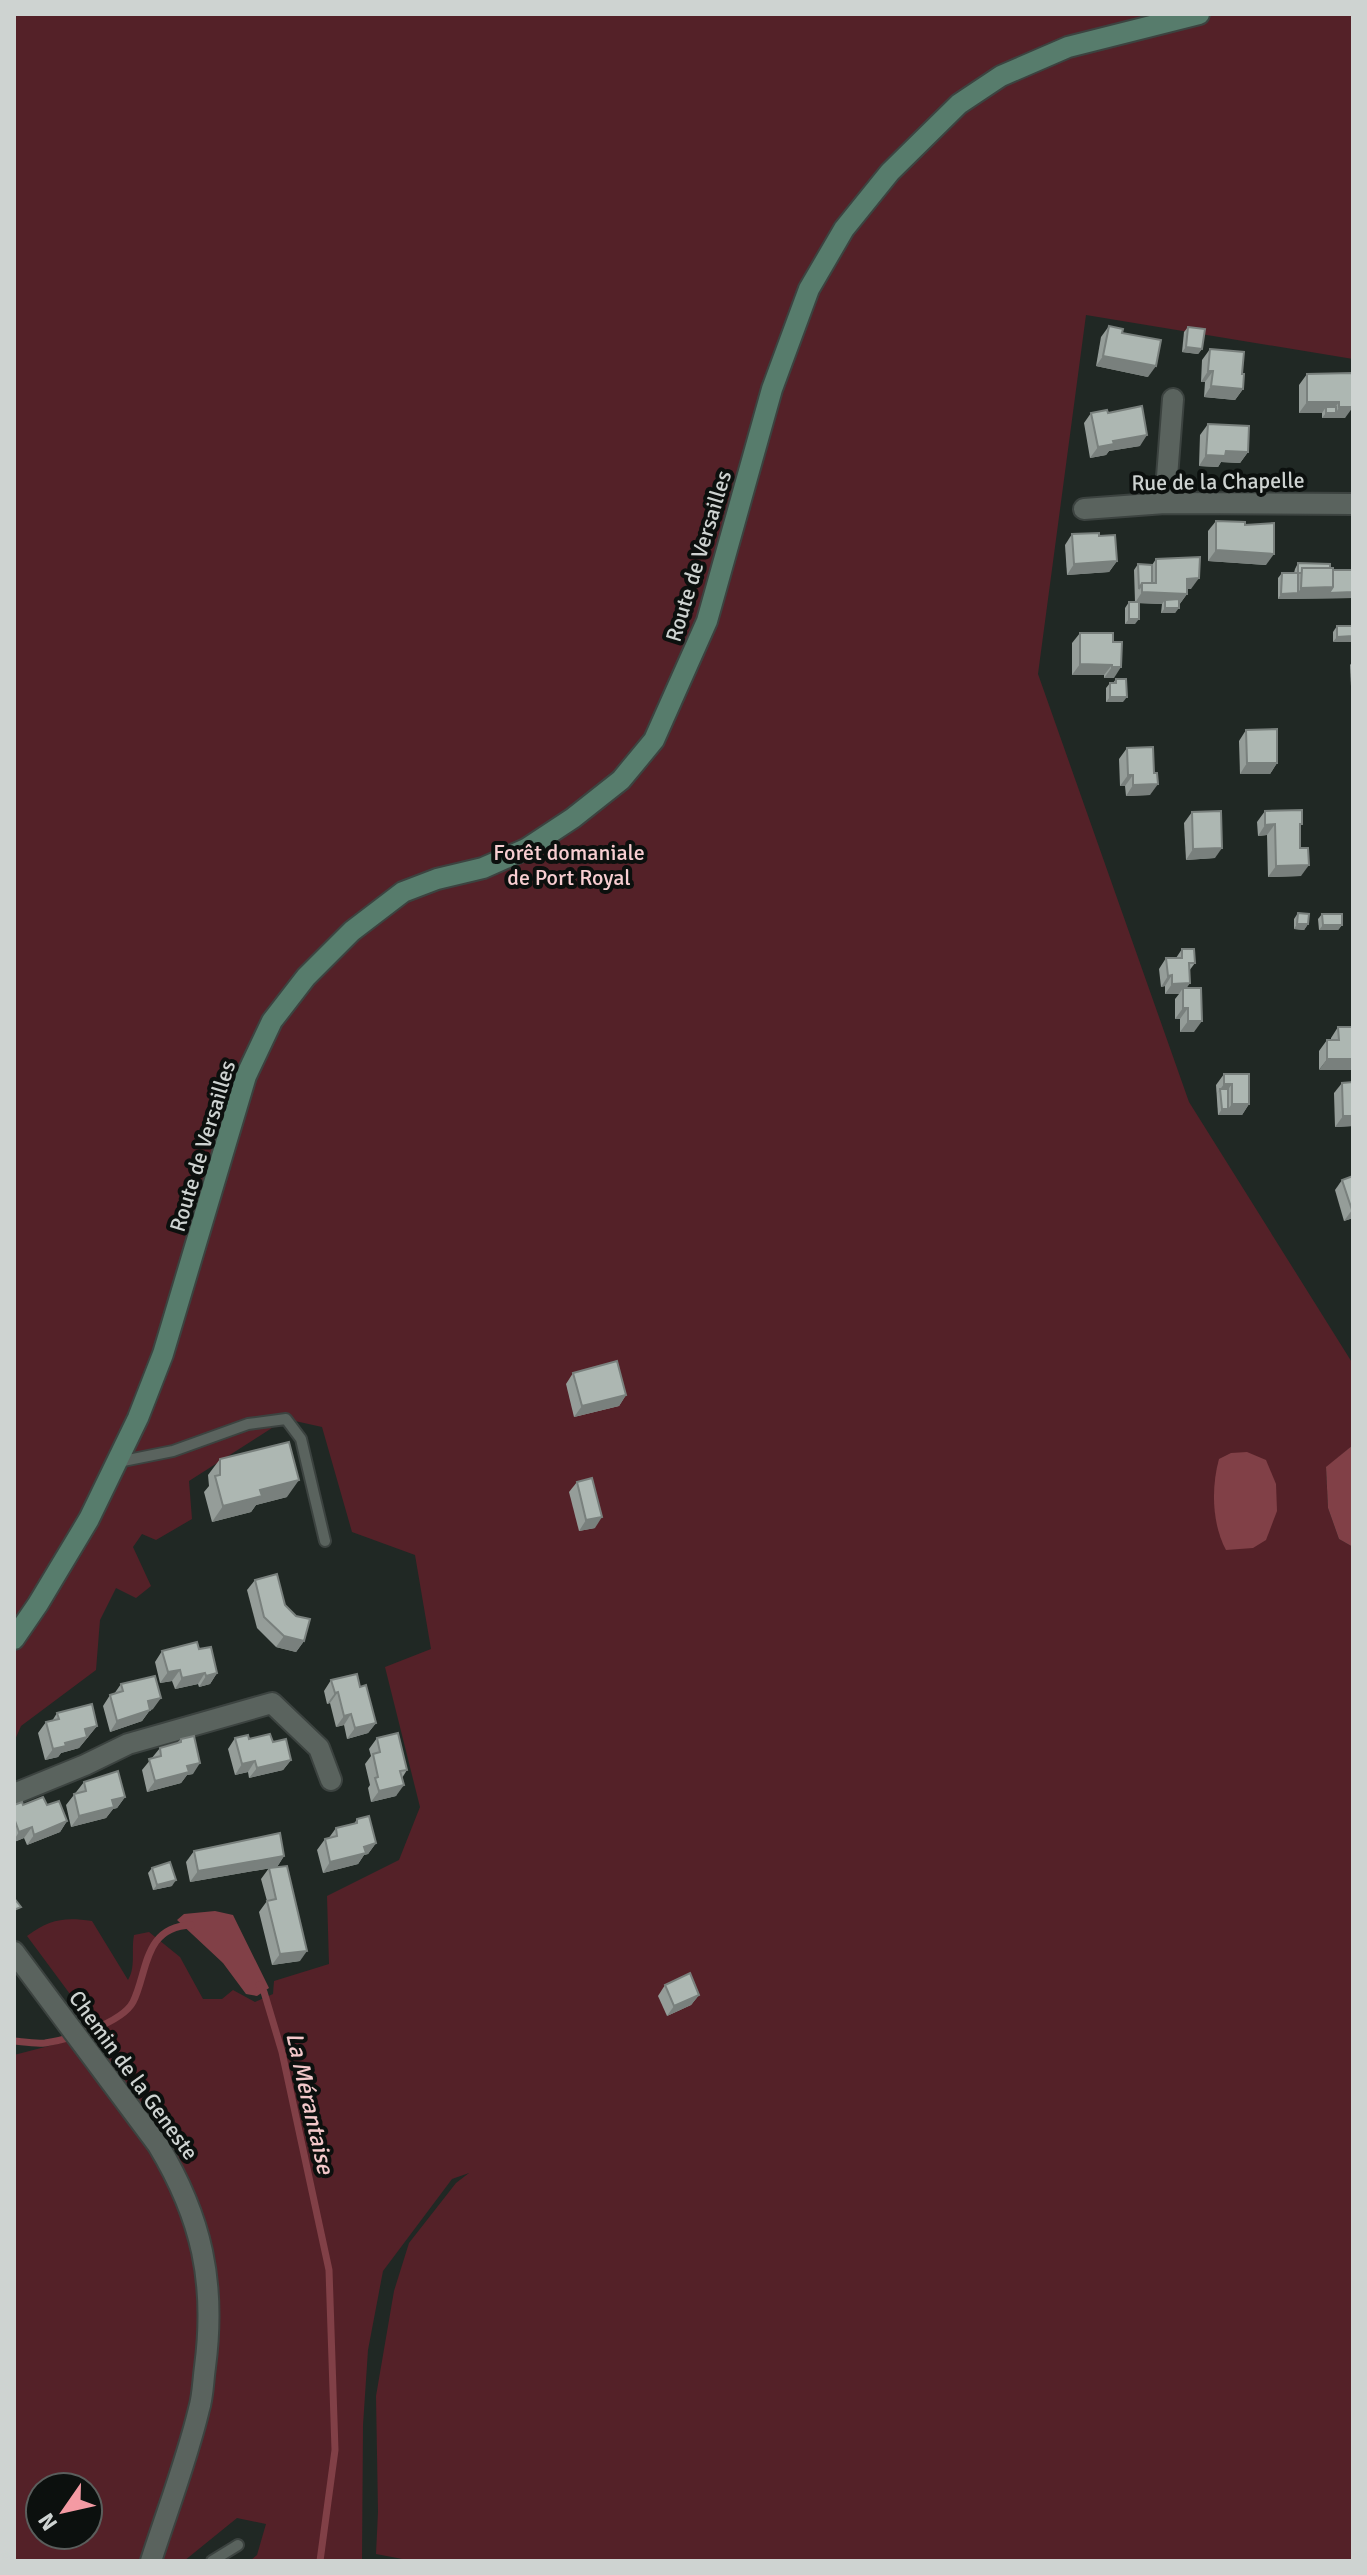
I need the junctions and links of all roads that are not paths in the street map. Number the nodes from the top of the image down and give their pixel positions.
1 (1199, 14) edge
2 (1173, 399) dead end
3 (1165, 503) junction
4 (1353, 504) edge
5 (1084, 509) dead end
6 (118, 1462) junction
7 (325, 1541) dead end
8 (14, 1639) edge
9 (331, 1780) dead end
10 (14, 1794) edge
11 (14, 1952) edge
12 (238, 2545) dead end
13 (151, 2561) edge
14 (212, 2561) edge

1 - 6 main road, Route de Versailles
2 - 3 street
3 - 4 street, Rue de la Chapelle
3 - 5 street, Rue de la Chapelle
6 - 7 lane
6 - 8 main road, Route de Versailles
9 - 10 street
11 - 13 street, Chemin de la Geneste
12 - 14 lane

